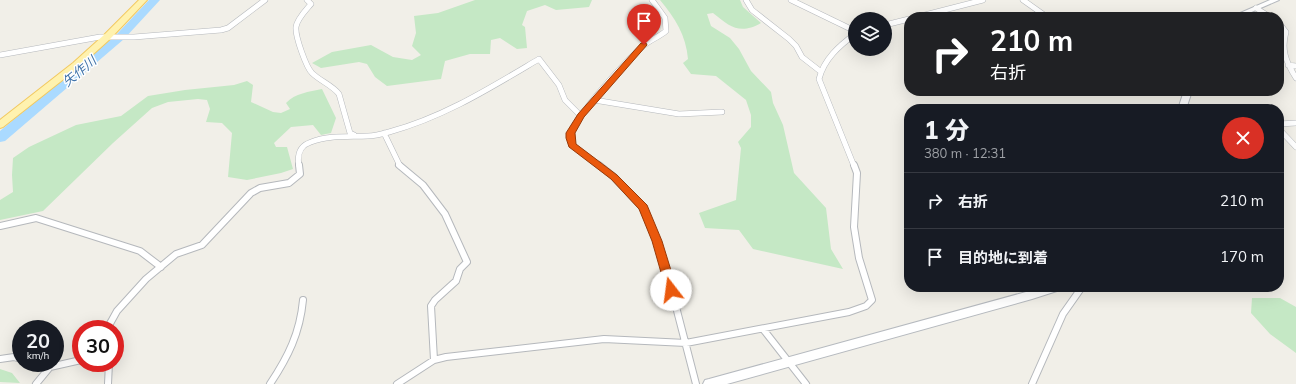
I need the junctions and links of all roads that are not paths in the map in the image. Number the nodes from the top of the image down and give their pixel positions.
1 (143, 0) edge
2 (265, 0) edge
3 (307, 0) edge
4 (652, 0) edge
5 (746, 0) edge
6 (791, 0) edge
7 (983, 0) edge
8 (1023, 0) edge
9 (1276, 0) edge
10 (1256, 8) junction
11 (937, 12) edge
12 (1040, 12) edge
13 (1246, 12) edge
14 (1262, 12) edge
15 (904, 20) edge
16 (892, 23) edge
17 (848, 29) edge
18 (110, 37) junction
19 (848, 39) edge
20 (0, 55) edge
21 (1284, 56) edge
22 (1288, 65) junction
23 (1296, 66) edge
24 (820, 71) junction
25 (1296, 78) edge
26 (594, 100) junction
27 (722, 112) dead end
28 (581, 116) junction
29 (1296, 123) edge
30 (1284, 124) edge
31 (0, 125) edge
32 (384, 133) junction
33 (1284, 134) edge
34 (354, 135) junction
35 (1296, 147) edge
36 (0, 226) edge
37 (161, 267) junction
38 (1040, 292) edge
39 (1077, 292) edge
40 (303, 300) dead end
41 (112, 320) edge
42 (763, 328) junction
43 (686, 343) junction
44 (12, 357) edge
45 (0, 359) edge
46 (434, 360) junction
47 (789, 362) junction
48 (46, 372) edge
49 (109, 372) edge
50 (36, 384) edge
51 (108, 384) edge
52 (270, 384) edge
53 (398, 384) edge
54 (696, 384) edge
55 (709, 384) edge
56 (806, 384) edge
57 (1032, 384) edge

1 - 18 main road
2 - 18 street
3 - 34 street
4 - 26 street
5 - 24 street
6 - 17 street
7 - 11 street
8 - 12 street
9 - 10 street
10 - 13 street
10 - 14 street
15 - 16 street
18 - 20 street
18 - 31 main road
19 - 24 street
21 - 22 street
22 - 23 street
22 - 25 street
24 - 42 street
26 - 27 street
26 - 28 street
28 - 32 street
28 - 43 street
29 - 30 street
32 - 34 street
32 - 46 street
33 - 35 street
34 - 37 street
36 - 37 street
37 - 41 street
38 - 47 street
39 - 57 street
40 - 52 street
42 - 43 street
42 - 47 street
43 - 46 street
43 - 54 street
44 - 45 street
46 - 53 street
47 - 55 street
47 - 56 street
48 - 50 street
49 - 51 street

